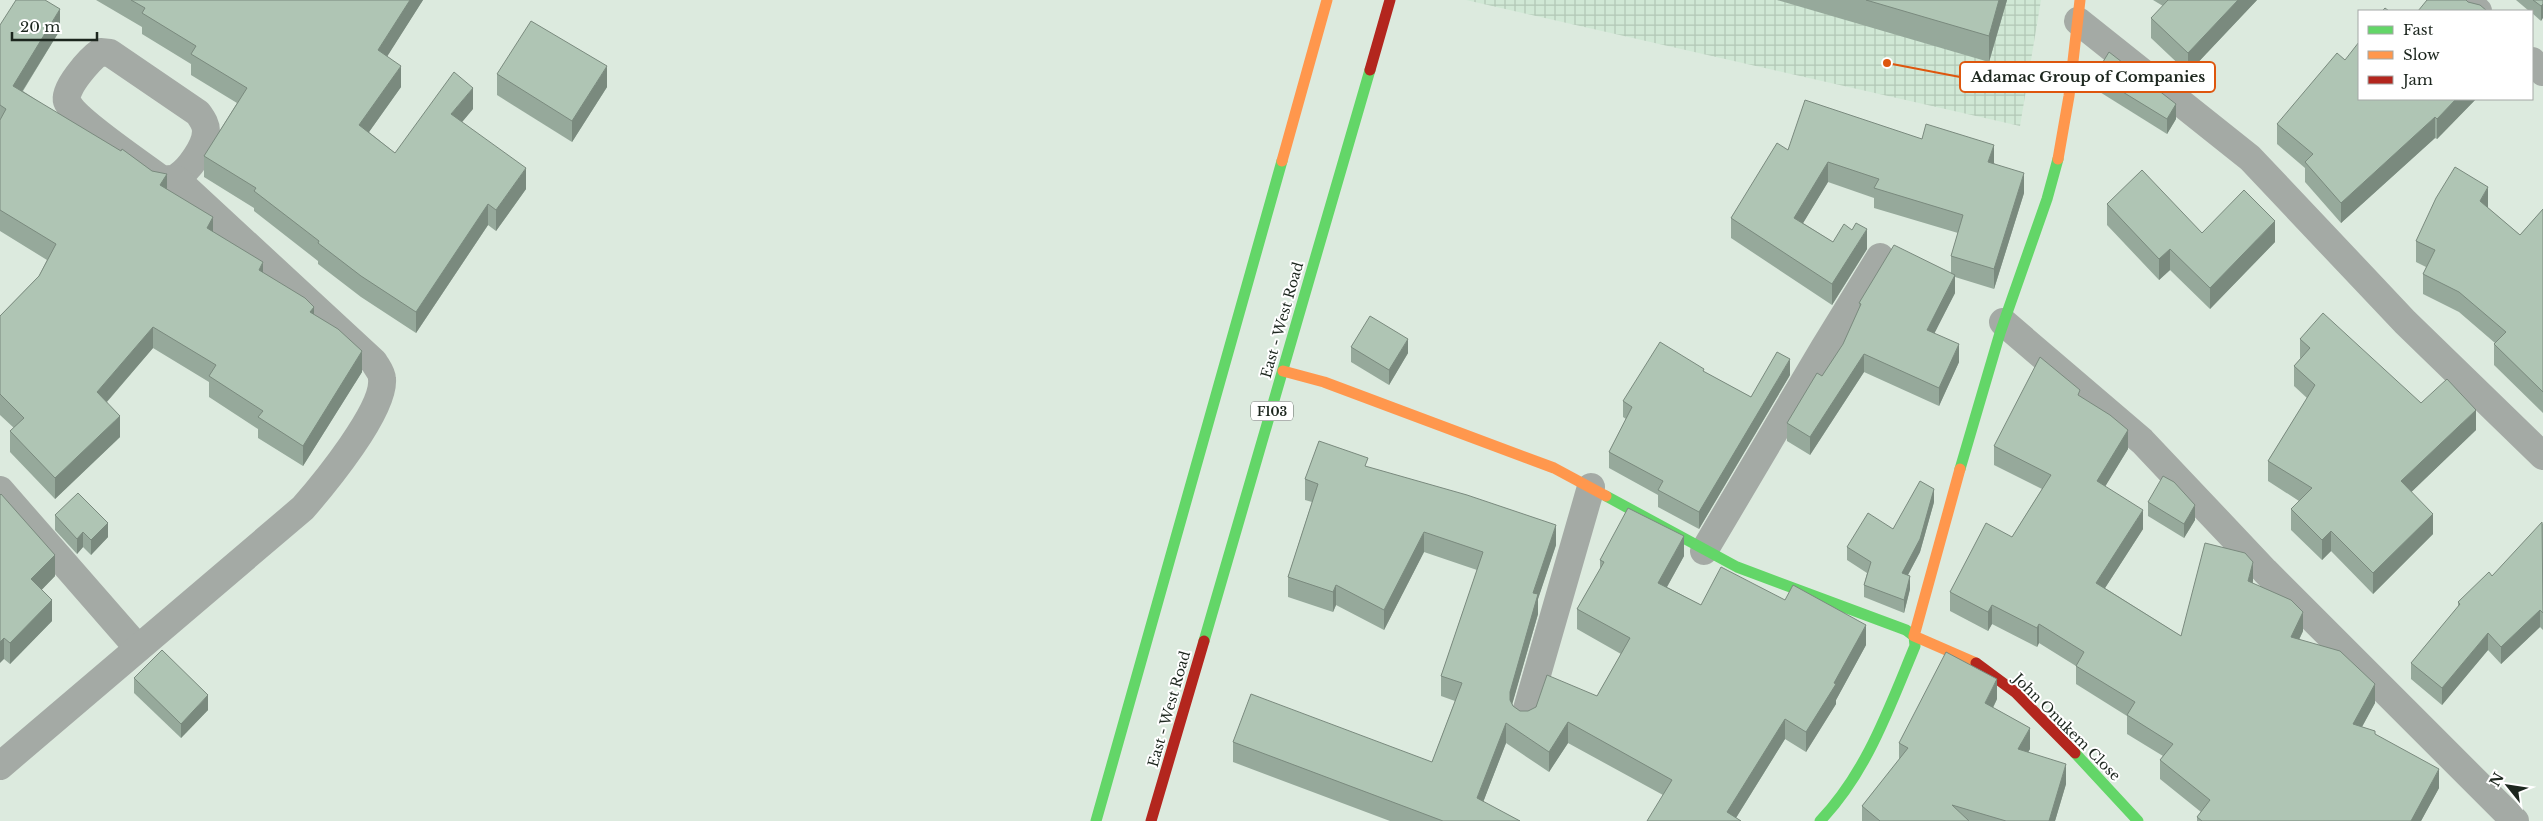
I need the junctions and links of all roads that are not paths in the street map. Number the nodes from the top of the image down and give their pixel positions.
1 (1327, 0) edge
2 (1390, 0) edge
3 (2466, 0) edge
4 (2477, 10) edge
5 (2079, 11) edge
6 (2533, 62) edge
7 (2543, 72) edge
8 (176, 179) junction
9 (1880, 257) dead end
10 (2003, 322) junction
11 (1283, 371) junction
12 (2543, 456) edge
13 (1591, 487) junction
14 (0, 490) edge
15 (1704, 551) junction
16 (1914, 636) junction
17 (138, 648) junction
18 (1525, 716) edge
19 (0, 766) edge
20 (1096, 821) edge
21 (1151, 821) edge
22 (1820, 821) edge
23 (2138, 821) edge
24 (2516, 821) edge

1 - 20 street
2 - 11 street, East - West Road / F103
3 - 4 street
5 - 10 street
5 - 12 street
6 - 7 street
8 - 8 street
8 - 17 street
9 - 15 street
10 - 16 street
10 - 24 street
11 - 13 street, John Onukem Close
11 - 21 street, East - West Road / F103
13 - 15 street, John Onukem Close
13 - 18 street
14 - 17 street
15 - 16 street, John Onukem Close
16 - 22 street
16 - 23 street, John Onukem Close
17 - 19 street

